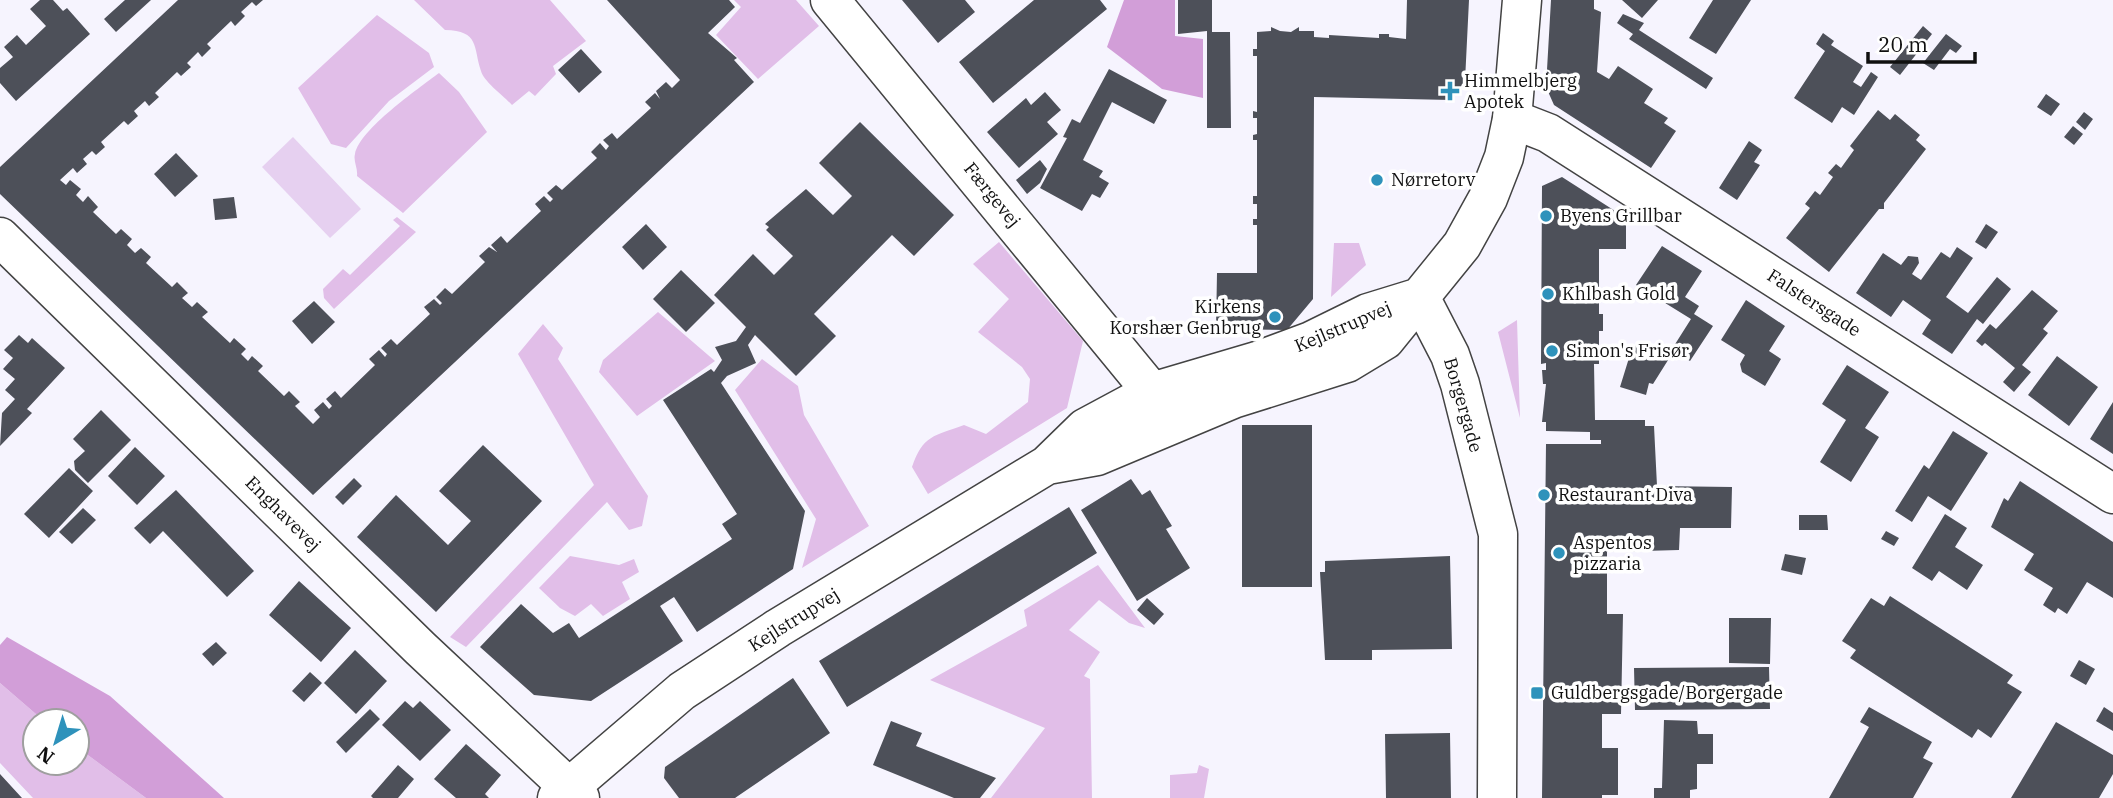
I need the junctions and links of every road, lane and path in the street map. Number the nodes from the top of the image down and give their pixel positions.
1 (830, 0) edge
2 (1522, 0) edge
3 (1512, 119) junction
4 (0, 237) edge
5 (1420, 297) junction
6 (1152, 392) junction
7 (1047, 465) junction
8 (2113, 494) edge
9 (568, 795) edge
10 (1497, 798) edge

1 - 6 street, Færgevej
2 - 3 street
3 - 5 street
3 - 8 street, Falstersgade
4 - 9 street, Enghavevej
5 - 6 street, Kejlstrupvej
5 - 7 street, Kejlstrupvej
5 - 10 street, Borgergade
6 - 7 street, Kejlstrupvej
7 - 9 street, Kejlstrupvej

